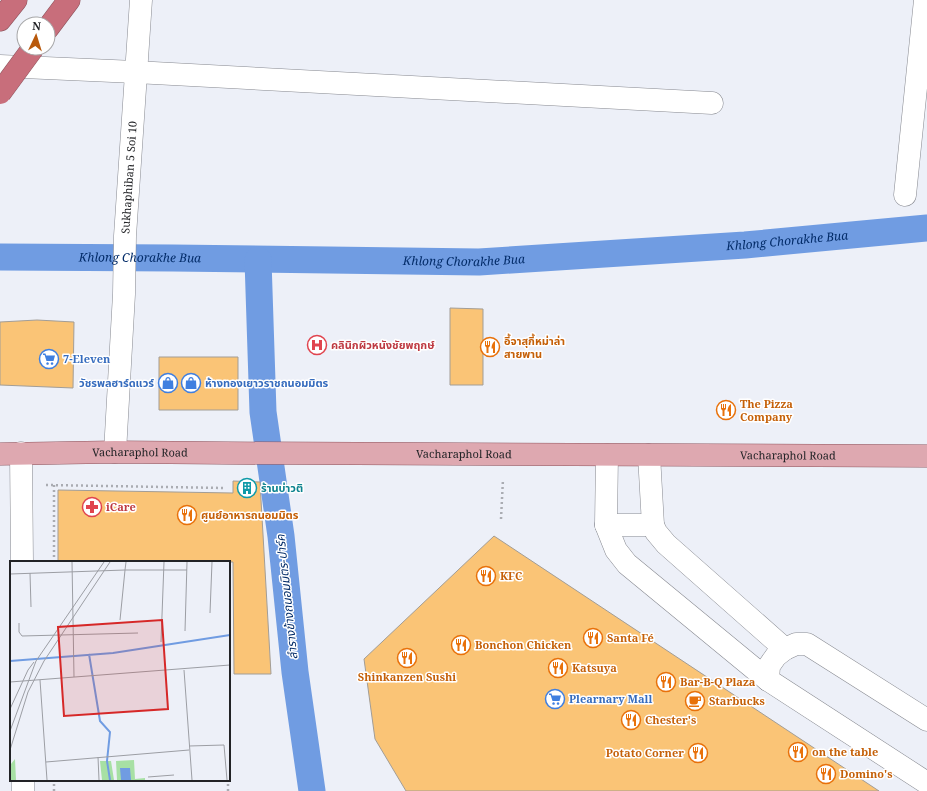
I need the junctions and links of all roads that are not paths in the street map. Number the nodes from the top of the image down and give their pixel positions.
1 (16, 0) edge
2 (69, 0) edge
3 (141, 0) edge
4 (926, 0) edge
5 (56, 17) edge
6 (0, 20) edge
7 (27, 56) edge
8 (0, 66) edge
9 (136, 72) junction
10 (0, 92) edge
11 (712, 103) dead end
12 (905, 195) dead end
13 (115, 452) junction
14 (11, 453) edge
15 (607, 455) junction
16 (649, 455) junction
17 (927, 456) edge
18 (606, 525) junction
19 (652, 525) junction
20 (22, 561) edge
21 (785, 649) junction
22 (768, 680) junction
23 (927, 720) edge
24 (927, 783) edge

1 - 6 highway
2 - 5 highway
3 - 9 street, Sukhaphiban 5 Soi 10
4 - 12 street
7 - 10 highway, bridge
8 - 9 street
9 - 11 street
9 - 13 street, Sukhaphiban 5 Soi 10
13 - 14 main road, Vacharaphol Road
13 - 15 main road, Vacharaphol Road
14 - 20 street
15 - 16 main road, Vacharaphol Road
15 - 18 street
16 - 17 main road, Vacharaphol Road
16 - 19 street
18 - 19 street
18 - 22 street
19 - 21 street
21 - 22 street
21 - 23 street
22 - 24 street

